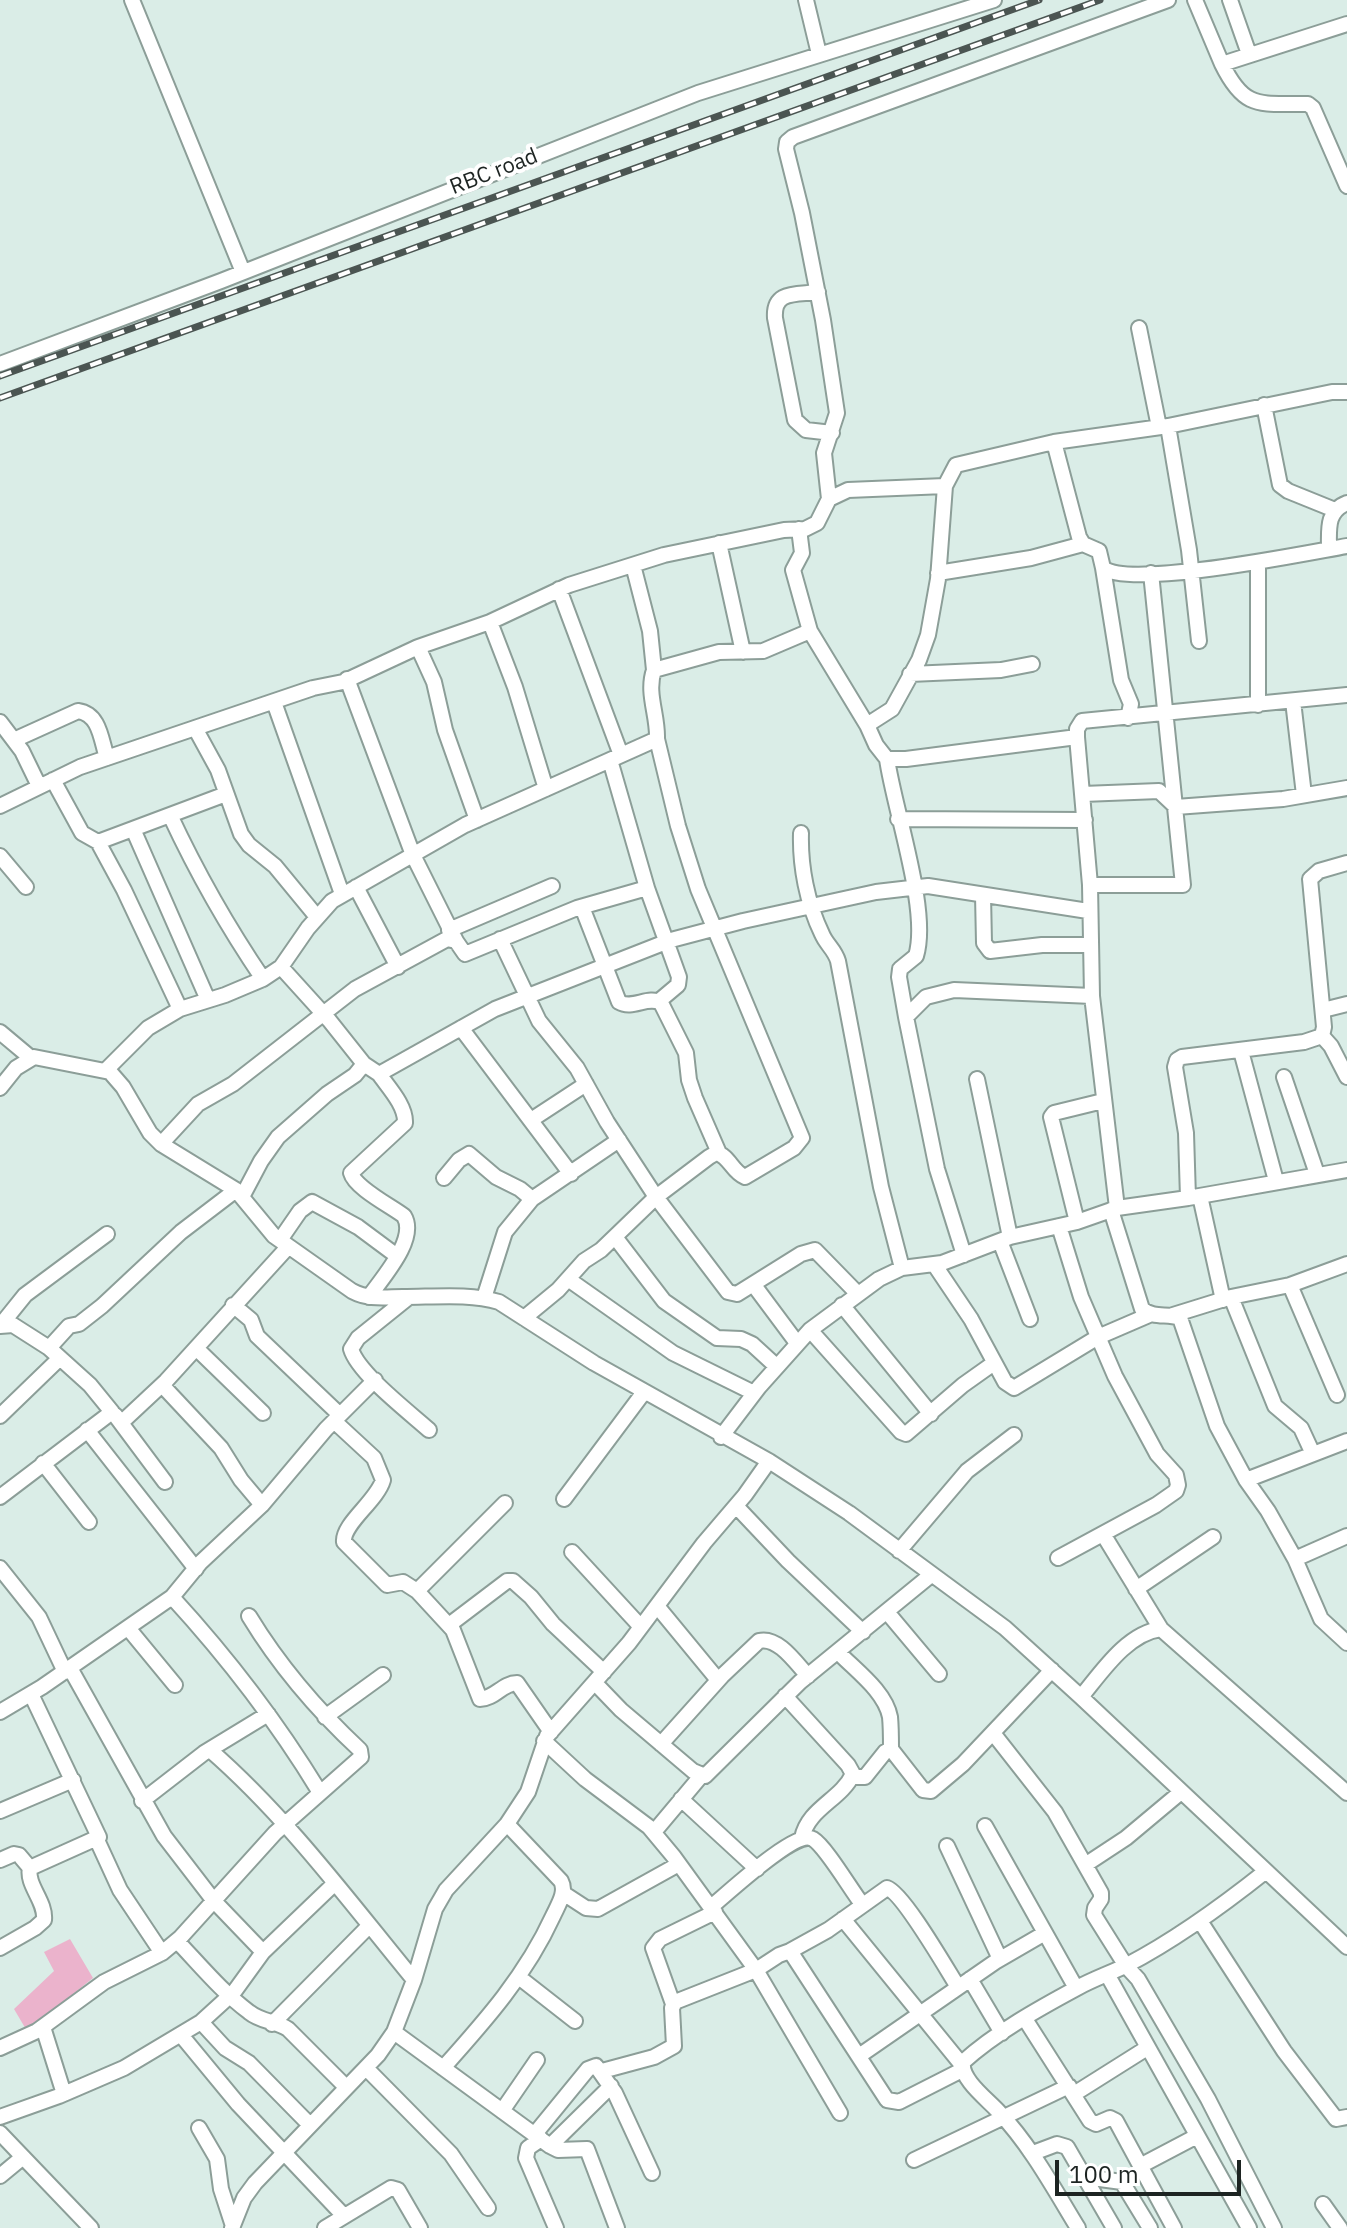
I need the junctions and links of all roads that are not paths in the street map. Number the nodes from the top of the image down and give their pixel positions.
1 (132, 0) edge
2 (806, 0) edge
3 (994, 0) edge
4 (1168, 0) edge
5 (1195, 0) edge
6 (1230, 0) edge
7 (1347, 24) edge
8 (819, 54) junction
9 (1249, 54) junction
10 (1222, 64) junction
11 (1347, 186) edge
12 (243, 272) junction
13 (818, 292) junction
14 (1139, 328) dead end
15 (0, 364) edge
16 (1347, 392) edge
17 (1264, 405) junction
18 (1163, 427) junction
19 (832, 433) junction
20 (1054, 442) junction
21 (945, 486) junction
22 (829, 499) junction
23 (1341, 506) edge
24 (799, 529) junction
25 (719, 543) junction
26 (1083, 544) junction
27 (1347, 546) edge
28 (1329, 549) junction
29 (1258, 562) junction
30 (633, 565) junction
31 (1103, 568) junction
32 (1190, 571) junction
33 (938, 573) junction
34 (1151, 573) junction
35 (559, 589) junction
36 (490, 622) junction
37 (810, 631) junction
38 (1199, 641) dead end
39 (418, 647) junction
40 (743, 652) junction
41 (1032, 664) dead end
42 (654, 670) junction
43 (910, 674) junction
44 (347, 679) junction
45 (1347, 695) edge
46 (1293, 701) junction
47 (274, 702) junction
48 (1258, 705) junction
49 (1165, 714) junction
50 (1128, 718) junction
51 (0, 722) edge
52 (867, 725) junction
53 (195, 728) junction
54 (1077, 737) junction
55 (657, 739) junction
56 (14, 740) junction
57 (615, 757) junction
58 (107, 758) junction
59 (887, 759) junction
60 (53, 780) junction
61 (39, 786) junction
62 (1347, 788) edge
63 (546, 789) junction
64 (226, 794) junction
65 (1083, 794) junction
66 (1304, 795) junction
67 (0, 806) edge
68 (1176, 807) junction
69 (170, 815) junction
70 (898, 819) junction
71 (477, 820) junction
72 (1085, 820) junction
73 (133, 829) junction
74 (801, 833) dead end
75 (98, 842) junction
76 (413, 855) junction
77 (0, 856) edge
78 (1347, 863) edge
79 (1090, 885) junction
80 (552, 886) dead end
81 (26, 887) dead end
82 (647, 888) junction
83 (914, 888) junction
84 (349, 891) junction
85 (983, 895) junction
86 (812, 906) junction
87 (582, 907) junction
88 (1088, 911) junction
89 (317, 917) junction
90 (714, 928) junction
91 (452, 936) junction
92 (500, 939) junction
93 (665, 942) junction
94 (1090, 945) junction
95 (281, 967) junction
96 (398, 967) junction
97 (604, 967) junction
98 (263, 979) junction
99 (1092, 996) junction
100 (527, 997) junction
101 (208, 1000) junction
102 (659, 1001) junction
103 (1347, 1004) edge
104 (180, 1009) junction
105 (1323, 1010) junction
106 (323, 1012) junction
107 (906, 1017) junction
108 (461, 1028) junction
109 (0, 1032) edge
110 (1322, 1036) junction
111 (1241, 1051) junction
112 (31, 1058) junction
113 (364, 1064) junction
114 (106, 1070) junction
115 (379, 1074) junction
116 (1284, 1077) dead end
117 (1347, 1077) edge
118 (977, 1079) dead end
119 (586, 1084) junction
120 (0, 1088) edge
121 (1103, 1101) junction
122 (531, 1120) junction
123 (619, 1140) junction
124 (161, 1144) junction
125 (719, 1153) junction
126 (1347, 1170) edge
127 (571, 1174) junction
128 (1317, 1174) junction
129 (444, 1178) dead end
130 (1276, 1181) junction
131 (240, 1192) junction
132 (656, 1197) junction
133 (1194, 1197) junction
134 (532, 1199) junction
135 (1114, 1209) junction
136 (1077, 1222) junction
137 (1059, 1226) junction
138 (107, 1234) dead end
139 (615, 1237) junction
140 (1005, 1239) junction
141 (284, 1244) junction
142 (964, 1255) junction
143 (397, 1256) junction
144 (934, 1264) junction
145 (1347, 1264) edge
146 (902, 1268) junction
147 (568, 1279) junction
148 (753, 1284) junction
149 (1290, 1285) junction
150 (858, 1294) junction
151 (369, 1297) junction
152 (409, 1297) junction
153 (484, 1298) junction
154 (1227, 1298) junction
155 (233, 1305) junction
156 (842, 1305) junction
157 (1149, 1315) junction
158 (1173, 1315) junction
159 (524, 1318) junction
160 (1030, 1319) dead end
161 (0, 1326) edge
162 (810, 1330) junction
163 (1098, 1337) junction
164 (797, 1343) junction
165 (49, 1348) junction
166 (196, 1348) junction
167 (60, 1358) junction
168 (994, 1363) junction
169 (776, 1366) junction
170 (375, 1380) junction
171 (162, 1385) junction
172 (644, 1392) junction
173 (754, 1393) junction
174 (1337, 1395) dead end
175 (263, 1413) dead end
176 (931, 1414) junction
177 (0, 1416) edge
178 (116, 1418) junction
179 (337, 1418) junction
180 (87, 1430) junction
181 (429, 1430) dead end
182 (1014, 1435) dead end
183 (721, 1437) junction
184 (1347, 1441) edge
185 (1313, 1454) junction
186 (769, 1461) junction
187 (43, 1463) junction
188 (1246, 1480) junction
189 (165, 1482) dead end
190 (0, 1497) edge
191 (564, 1499) dead end
192 (505, 1503) dead end
193 (262, 1505) junction
194 (736, 1506) junction
195 (89, 1522) dead end
196 (1103, 1534) junction
197 (1347, 1536) edge
198 (1213, 1537) dead end
199 (899, 1551) junction
200 (572, 1552) dead end
201 (1058, 1558) dead end
202 (1295, 1559) junction
203 (0, 1568) edge
204 (196, 1569) junction
205 (931, 1575) junction
206 (1136, 1589) junction
207 (417, 1591) junction
208 (172, 1597) junction
209 (657, 1606) junction
210 (887, 1612) junction
211 (249, 1616) dead end
212 (449, 1625) junction
213 (641, 1627) junction
214 (128, 1628) junction
215 (1161, 1629) junction
216 (863, 1632) junction
217 (1346, 1642) edge
218 (838, 1652) junction
219 (67, 1670) junction
220 (1052, 1670) junction
221 (939, 1674) dead end
222 (383, 1675) dead end
223 (808, 1676) junction
224 (600, 1678) junction
225 (718, 1680) junction
226 (175, 1685) dead end
227 (31, 1694) junction
228 (785, 1696) junction
229 (1081, 1697) junction
230 (0, 1711) edge
231 (268, 1714) junction
232 (325, 1717) junction
233 (993, 1733) junction
234 (548, 1737) junction
235 (661, 1744) junction
236 (891, 1749) junction
237 (210, 1750) junction
238 (701, 1776) junction
239 (852, 1777) junction
240 (73, 1780) junction
241 (319, 1791) junction
242 (1181, 1792) junction
243 (1347, 1793) edge
244 (681, 1799) junction
245 (142, 1801) junction
246 (0, 1811) edge
247 (284, 1824) junction
248 (507, 1824) junction
249 (985, 1826) dead end
250 (654, 1832) junction
251 (802, 1838) junction
252 (97, 1840) junction
253 (947, 1846) dead end
254 (0, 1860) edge
255 (679, 1864) junction
256 (1085, 1865) junction
257 (30, 1868) junction
258 (757, 1869) junction
259 (1266, 1871) junction
260 (334, 1884) junction
261 (563, 1893) junction
262 (214, 1901) junction
263 (862, 1904) junction
264 (713, 1910) junction
265 (843, 1919) junction
266 (1200, 1921) junction
267 (369, 1926) junction
268 (1045, 1933) junction
269 (177, 1941) junction
270 (1344, 1944) edge
271 (0, 1948) edge
272 (790, 1951) junction
273 (263, 1952) junction
274 (162, 1953) junction
275 (1000, 1959) junction
276 (1347, 1959) edge
277 (1126, 1966) junction
278 (756, 1970) junction
279 (1107, 1974) junction
280 (520, 1978) junction
281 (414, 1980) junction
282 (964, 1983) junction
283 (1076, 1988) junction
284 (230, 1996) junction
285 (673, 2004) junction
286 (920, 2016) junction
287 (1025, 2019) junction
288 (575, 2021) dead end
289 (201, 2022) junction
290 (272, 2024) junction
291 (43, 2027) junction
292 (394, 2032) junction
293 (1002, 2033) junction
294 (181, 2035) junction
295 (0, 2048) edge
296 (1147, 2048) junction
297 (859, 2056) junction
298 (537, 2060) dead end
299 (366, 2068) junction
300 (443, 2068) junction
301 (962, 2068) junction
302 (602, 2071) junction
303 (611, 2086) junction
304 (346, 2087) junction
305 (1071, 2090) junction
306 (64, 2094) junction
307 (502, 2111) junction
308 (840, 2113) dead end
309 (1002, 2116) junction
310 (0, 2117) edge
311 (1347, 2117) edge
312 (309, 2124) junction
313 (199, 2128) dead end
314 (0, 2133) edge
315 (1197, 2136) junction
316 (542, 2140) junction
317 (283, 2151) junction
318 (1033, 2153) junction
319 (23, 2157) junction
320 (914, 2160) dead end
321 (1140, 2166) junction
322 (652, 2173) dead end
323 (0, 2176) edge
324 (1085, 2177) junction
325 (1323, 2204) dead end
326 (488, 2208) dead end
327 (344, 2216) junction
328 (233, 2227) edge
329 (91, 2228) edge
330 (325, 2228) edge
331 (420, 2228) edge
332 (556, 2228) edge
333 (617, 2228) edge
334 (1078, 2228) edge
335 (1114, 2228) edge
336 (1150, 2228) edge
337 (1174, 2228) edge
338 (1249, 2228) edge
339 (1274, 2228) edge
340 (1340, 2228) edge

1 - 12 street
2 - 8 street
3 - 8 street, RBC road
4 - 13 street
5 - 10 street
6 - 9 street
7 - 9 street
8 - 12 street, RBC road
9 - 10 street
10 - 11 street
12 - 15 street, RBC road
13 - 19 street
13 - 19 street
14 - 18 street
16 - 17 street
17 - 18 street
17 - 23 street
18 - 20 street
18 - 32 street
19 - 22 street
20 - 21 street
20 - 26 street
21 - 22 street
21 - 33 street
22 - 24 street
23 - 28 street
24 - 25 street
24 - 37 street
25 - 30 street
25 - 40 street
26 - 31 street
26 - 33 street
27 - 28 street
28 - 29 street
29 - 32 street
29 - 48 street
30 - 35 street
30 - 42 street
31 - 34 street
31 - 50 street
32 - 34 street
32 - 38 street
33 - 43 street
34 - 49 street
35 - 36 street
35 - 57 street
36 - 39 street
36 - 63 street
37 - 40 street
37 - 52 street
39 - 44 street
39 - 71 street
40 - 42 street
41 - 43 street
42 - 55 street
43 - 52 street
44 - 47 street
44 - 76 street
45 - 46 street
46 - 48 street
46 - 66 street
47 - 53 street
47 - 84 street
48 - 49 street
49 - 50 street
49 - 68 street
50 - 54 street
51 - 56 street
52 - 59 street
53 - 58 street
53 - 64 street
54 - 59 street
54 - 65 street
55 - 57 street
55 - 90 street
56 - 58 street
56 - 61 street
57 - 63 street
57 - 82 street
58 - 60 street
59 - 70 street
60 - 61 street
60 - 75 street
61 - 67 street
62 - 66 street
63 - 71 street
64 - 69 street
64 - 89 street
65 - 68 street
65 - 72 street
66 - 68 street
68 - 79 street
69 - 73 street
69 - 98 street
70 - 72 street
70 - 83 street
71 - 76 street
72 - 79 street
73 - 75 street
73 - 101 street
74 - 86 street
75 - 104 street
76 - 84 street
76 - 91 street
77 - 81 street
78 - 105 street
79 - 88 street
80 - 91 street
82 - 87 street
82 - 93 street
83 - 85 street
83 - 86 street
83 - 107 street
84 - 89 street
84 - 96 street
85 - 88 street
85 - 94 street
86 - 90 street
86 - 146 street
87 - 92 street
87 - 97 street
88 - 94 street
89 - 95 street
90 - 93 street
90 - 125 street
91 - 92 street
91 - 96 street
92 - 100 street
93 - 97 street
93 - 102 street
94 - 99 street
95 - 98 street
95 - 106 street
96 - 106 street
97 - 100 street
97 - 102 street
98 - 101 street
99 - 107 street
99 - 121 street
100 - 108 street
100 - 119 street
101 - 104 street
102 - 125 street
103 - 105 street
104 - 114 street
105 - 110 street
106 - 113 street
106 - 124 street
107 - 142 street
108 - 115 street
108 - 122 street
109 - 112 street
110 - 111 street
110 - 117 street
111 - 130 street
111 - 133 street
112 - 114 street
112 - 120 street
113 - 115 street
113 - 131 street
114 - 124 street
115 - 143 street
116 - 128 street
118 - 140 street
119 - 122 street
119 - 123 street
121 - 135 street
121 - 136 street
122 - 127 street
123 - 127 street
123 - 132 street
124 - 131 street
125 - 132 street
126 - 128 street
127 - 134 street
128 - 130 street
129 - 134 street
130 - 133 street
131 - 141 street
131 - 165 street
132 - 139 street
132 - 148 street
133 - 135 street
133 - 154 street
134 - 153 street
135 - 136 street
135 - 157 street
136 - 137 street
137 - 140 street
137 - 163 street
138 - 161 street
139 - 147 street
139 - 169 street
140 - 142 street
140 - 160 street
141 - 143 street
141 - 151 street
141 - 155 street
142 - 144 street
143 - 151 street
144 - 146 street
144 - 168 street
145 - 149 street
146 - 150 street
147 - 159 street
147 - 173 street
148 - 150 street
148 - 164 street
149 - 154 street
149 - 174 street
150 - 156 street
151 - 152 street
152 - 153 street
152 - 170 street
153 - 159 street
154 - 158 street
154 - 185 street
155 - 166 street
155 - 179 street
156 - 162 street
156 - 176 street
157 - 158 street
157 - 163 street
158 - 188 street
159 - 172 street
161 - 165 street
162 - 164 street
162 - 176 street
163 - 168 street
163 - 196 street
164 - 169 street
165 - 167 street
166 - 171 street
166 - 175 street
167 - 177 street
167 - 178 street
168 - 176 street
169 - 173 street
170 - 179 street
170 - 181 street
171 - 178 street
171 - 193 street
172 - 183 street
172 - 191 street
173 - 183 street
178 - 180 street
178 - 189 street
179 - 193 street
179 - 207 street
180 - 187 street
180 - 204 street
182 - 199 street
183 - 186 street
184 - 185 street
185 - 188 street
186 - 194 street
186 - 199 street
187 - 190 street
187 - 195 street
188 - 202 street
192 - 207 street
193 - 204 street
194 - 209 street
194 - 216 street
196 - 201 street
196 - 206 street
197 - 202 street
198 - 206 street
199 - 205 street
200 - 213 street
202 - 217 street
203 - 219 street
204 - 208 street
205 - 210 street
205 - 220 street
206 - 215 street
207 - 212 street
208 - 214 street
208 - 231 street
209 - 213 street
209 - 225 street
210 - 216 street
210 - 221 street
211 - 232 street
212 - 224 street
212 - 234 street
213 - 224 street
214 - 219 street
214 - 226 street
215 - 229 street
215 - 243 street
216 - 218 street
218 - 223 street
218 - 236 street
219 - 227 street
219 - 245 street
220 - 229 street
220 - 233 street
222 - 232 street
223 - 225 street
223 - 228 street
224 - 234 street
224 - 235 street
225 - 235 street
227 - 230 street
227 - 240 street
228 - 238 street
228 - 239 street
229 - 242 street
231 - 237 street
231 - 241 street
232 - 241 street
233 - 236 street
233 - 256 street
234 - 248 street
234 - 250 street
235 - 238 street
236 - 239 street
237 - 245 street
237 - 247 street
238 - 244 street
239 - 251 street
240 - 246 street
240 - 252 street
241 - 247 street
242 - 256 street
242 - 259 street
244 - 250 street
244 - 258 street
245 - 262 street
247 - 260 street
247 - 262 street
248 - 261 street
248 - 281 street
249 - 268 street
250 - 255 street
251 - 258 street
251 - 263 street
252 - 257 street
252 - 274 street
253 - 275 street
254 - 257 street
255 - 261 street
255 - 264 street
256 - 277 street
257 - 271 street
258 - 264 street
259 - 266 street
259 - 270 street
260 - 267 street
260 - 273 street
261 - 280 street
262 - 269 street
262 - 273 street
263 - 265 street
263 - 282 street
264 - 278 street
264 - 285 street
265 - 272 street
265 - 286 street
266 - 277 street
266 - 311 street
267 - 281 street
267 - 290 street
268 - 275 street
268 - 283 street
269 - 274 street
269 - 284 street
270 - 276 street
272 - 278 street
272 - 297 street
273 - 284 street
274 - 291 street
275 - 282 street
277 - 279 street
277 - 339 street
278 - 285 street
278 - 308 street
279 - 283 street
279 - 296 street
280 - 288 street
280 - 300 street
281 - 292 street
282 - 286 street
282 - 293 street
283 - 287 street
284 - 289 street
284 - 290 street
285 - 302 street
286 - 297 street
286 - 301 street
287 - 293 street
287 - 305 street
289 - 294 street
289 - 312 street
290 - 304 street
291 - 295 street
291 - 306 street
292 - 299 street
292 - 300 street
293 - 301 street
294 - 306 street
294 - 317 street
296 - 305 street
296 - 315 street
297 - 301 street
298 - 307 street
299 - 304 street
299 - 326 street
300 - 307 street
301 - 309 street
302 - 303 street
302 - 316 street
303 - 316 street
303 - 322 street
304 - 312 street
305 - 309 street
305 - 321 street
306 - 310 street
307 - 316 street
309 - 318 street
309 - 320 street
312 - 317 street
313 - 328 street
314 - 319 street
315 - 321 street
315 - 338 street
316 - 332 street
316 - 333 street
317 - 327 street
317 - 328 street
318 - 324 street
318 - 334 street
319 - 323 street
319 - 329 street
321 - 337 street
324 - 335 street
324 - 336 street
325 - 340 street
327 - 330 street
327 - 331 street

